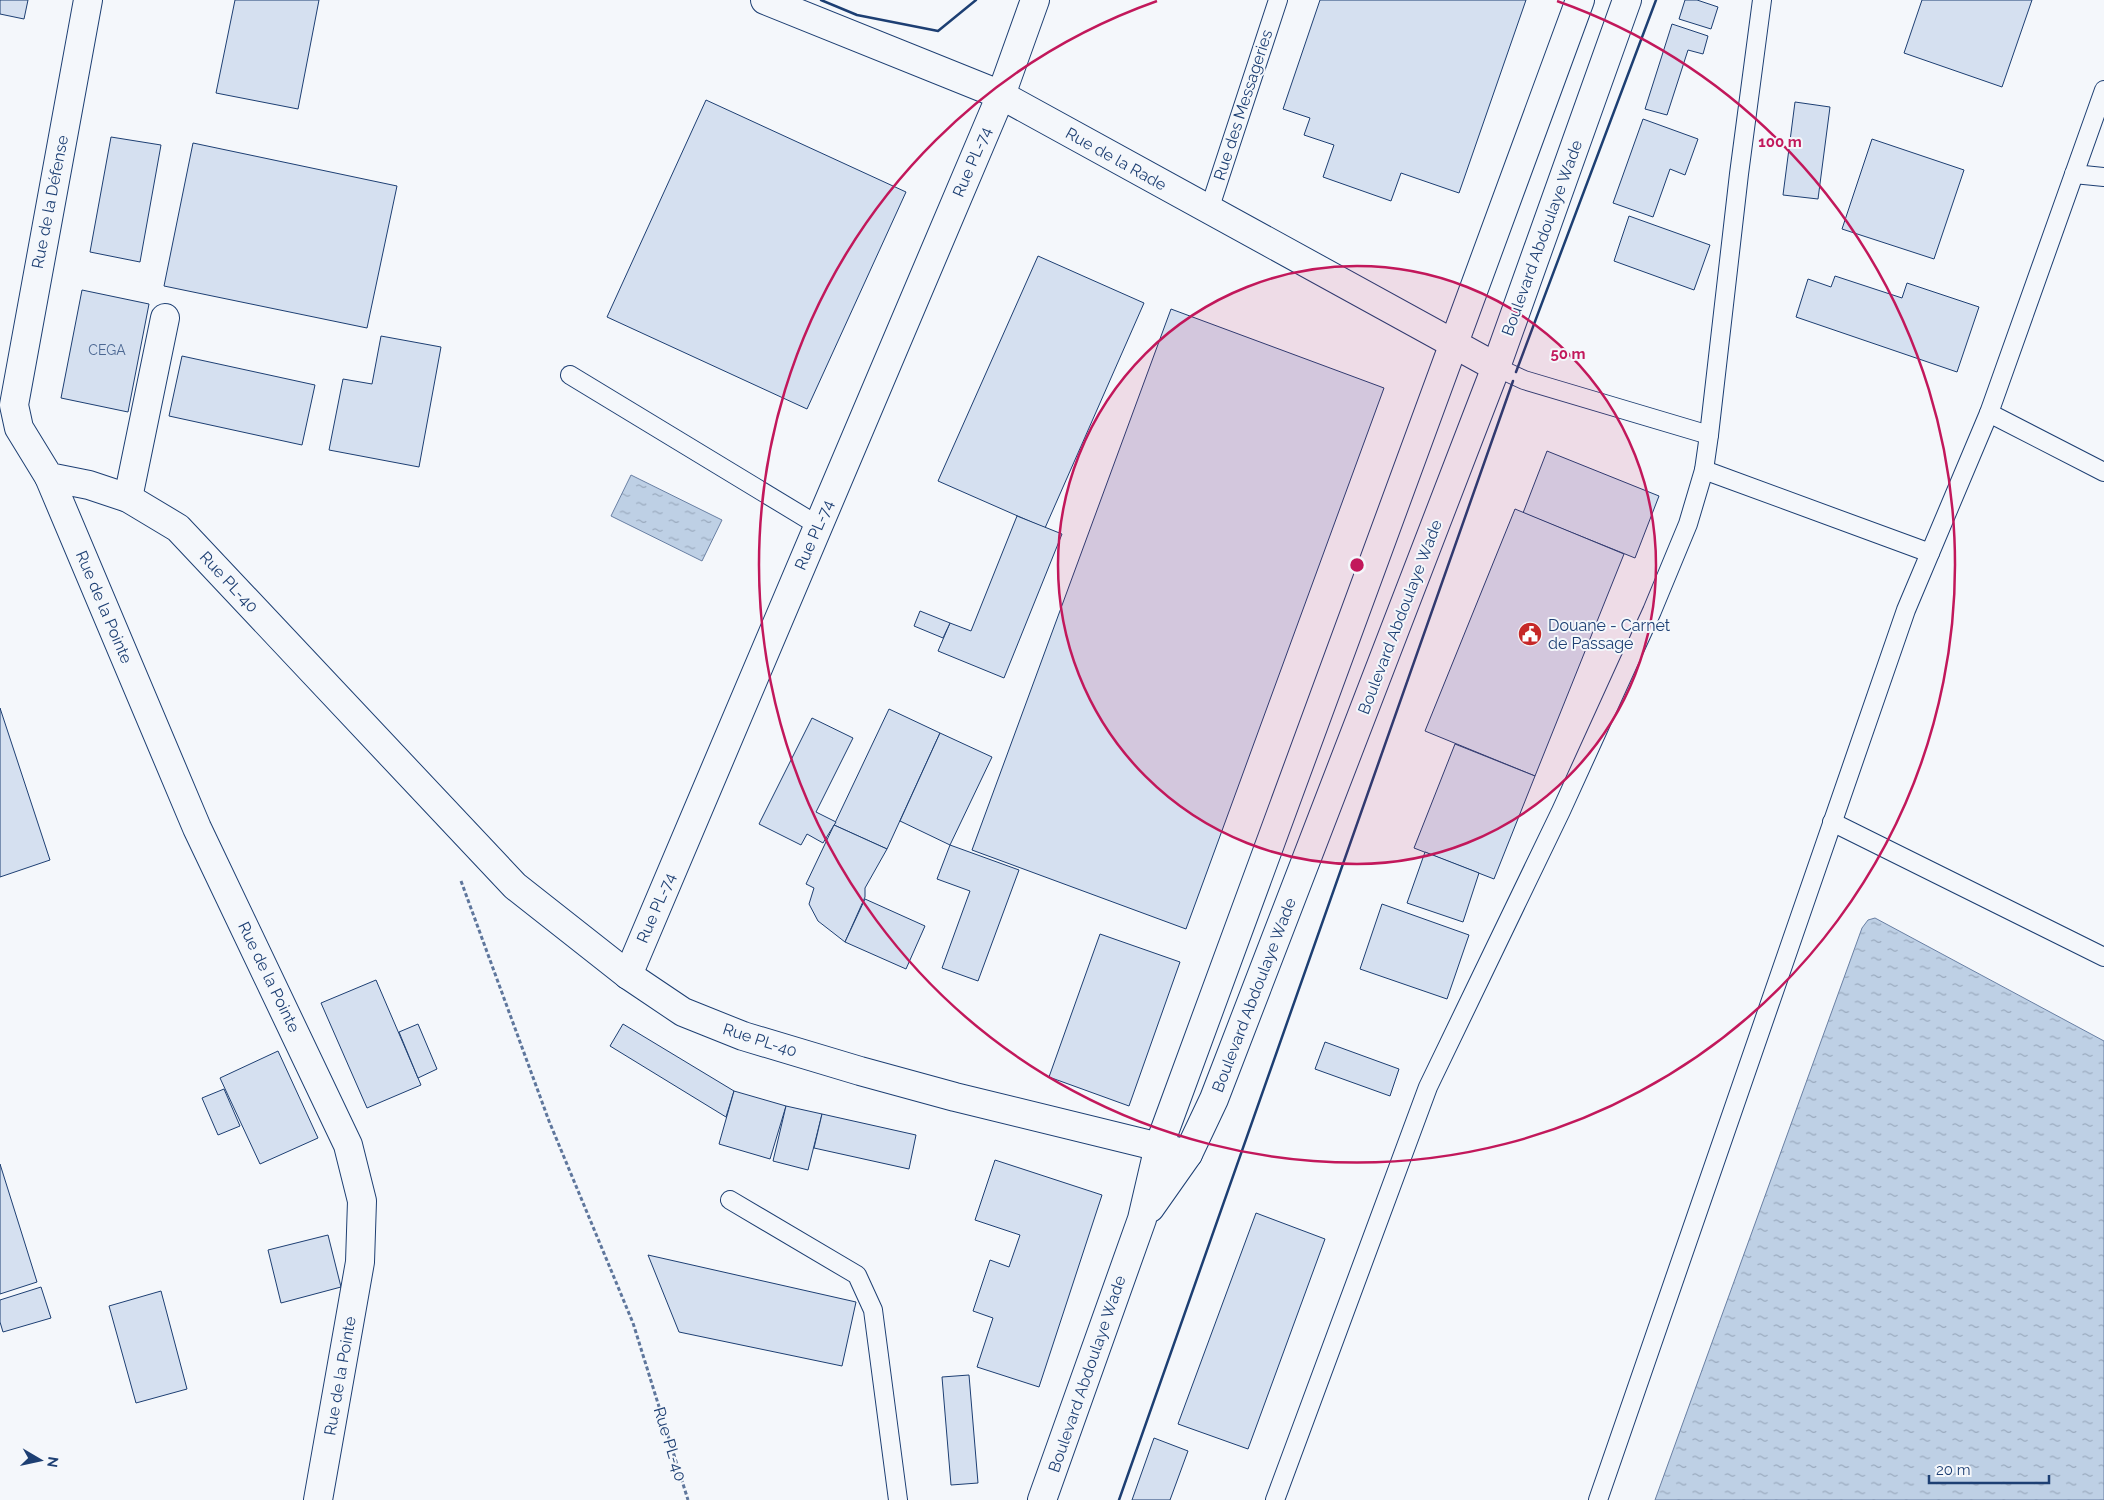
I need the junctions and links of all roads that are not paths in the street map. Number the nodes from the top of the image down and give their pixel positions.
1 (88, 0) edge
2 (765, 0) edge
3 (1035, 0) edge
4 (1278, 0) edge
5 (1580, 0) edge
6 (1627, 0) edge
7 (1762, 0) edge
8 (2104, 90) edge
9 (1001, 95) junction
10 (2074, 174) junction
11 (2104, 177) edge
12 (1209, 210) junction
13 (165, 318) dead end
14 (1454, 345) junction
15 (1496, 367) junction
16 (570, 375) dead end
17 (1990, 413) junction
18 (1709, 435) junction
19 (1704, 470) junction
20 (2104, 472) edge
21 (49, 477) junction
22 (128, 498) junction
23 (819, 526) junction
24 (1930, 553) junction
25 (1832, 822) junction
26 (2104, 958) edge
27 (628, 976) junction
28 (1159, 1146) junction
29 (1188, 1154) junction
30 (730, 1200) dead end
31 (1142, 1219) junction
32 (318, 1500) edge
33 (898, 1500) edge
34 (1042, 1500) edge
35 (1275, 1500) edge
36 (1598, 1500) edge

1 - 21 street, Rue de la Défense
2 - 9 street, Rue de la Rade
3 - 9 street, Rue PL-74
4 - 12 lane, Rue des Messageries
5 - 14 street, Boulevard Abdoulaye Wade
6 - 15 street, Boulevard Abdoulaye Wade
7 - 18 lane
8 - 10 lane
9 - 12 street, Rue de la Rade
9 - 23 street, Rue PL-74
10 - 11 lane
10 - 17 lane
12 - 14 street, Rue de la Rade
13 - 22 street
14 - 15 street, Rue de la Rade
14 - 28 street, Boulevard Abdoulaye Wade
15 - 18 lane
15 - 29 street, Boulevard Abdoulaye Wade
16 - 23 lane
17 - 20 lane
17 - 24 lane
18 - 19 lane
19 - 24 lane
19 - 35 lane
21 - 22 street, Rue PL-40
21 - 32 street, Rue de la Pointe
22 - 27 street, Rue PL-40
23 - 27 street, Rue PL-74
24 - 25 lane
25 - 26 lane
25 - 36 lane
27 - 28 street, Rue PL-40
28 - 29 street, Rue PL-40
28 - 31 street, Boulevard Abdoulaye Wade
29 - 31 street, Boulevard Abdoulaye Wade
30 - 33 lane
31 - 34 street, Boulevard Abdoulaye Wade

